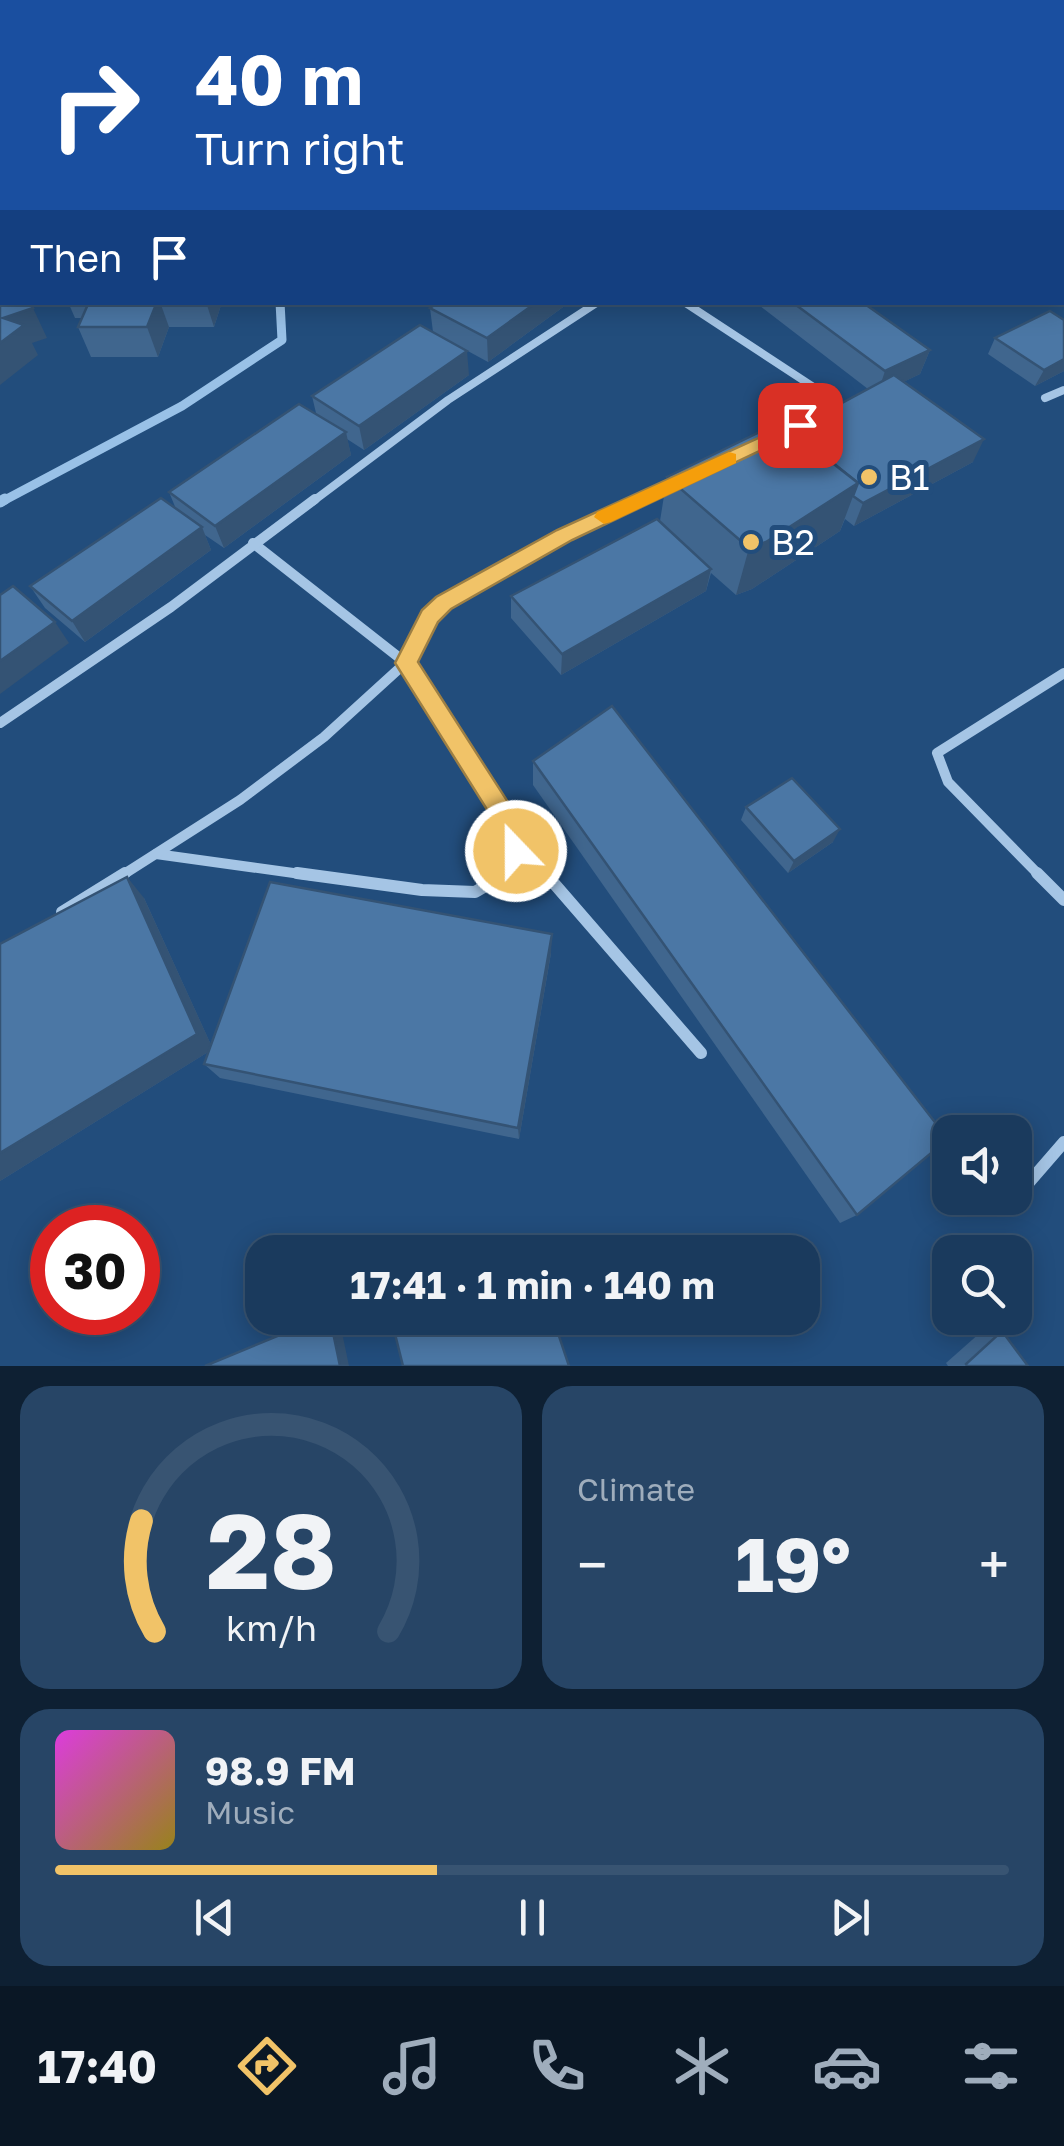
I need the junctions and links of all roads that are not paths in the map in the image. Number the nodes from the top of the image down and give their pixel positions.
1 (593, 305) edge
2 (689, 305) edge
3 (1064, 390) edge
4 (1045, 398) dead end
5 (764, 442) edge
6 (693, 475) edge
7 (253, 543) junction
8 (406, 663) junction
9 (1064, 673) edge
10 (0, 723) edge
11 (513, 836) junction
12 (156, 854) junction
13 (1064, 900) edge
14 (47, 922) edge
15 (701, 1053) dead end
16 (1064, 1142) edge
17 (1032, 1179) edge

1 - 7 street
2 - 5 street
3 - 4 street
6 - 8 street
7 - 8 street
7 - 10 street
8 - 11 street
8 - 12 street
9 - 13 street
11 - 12 street
11 - 15 street
12 - 14 street
16 - 17 street

